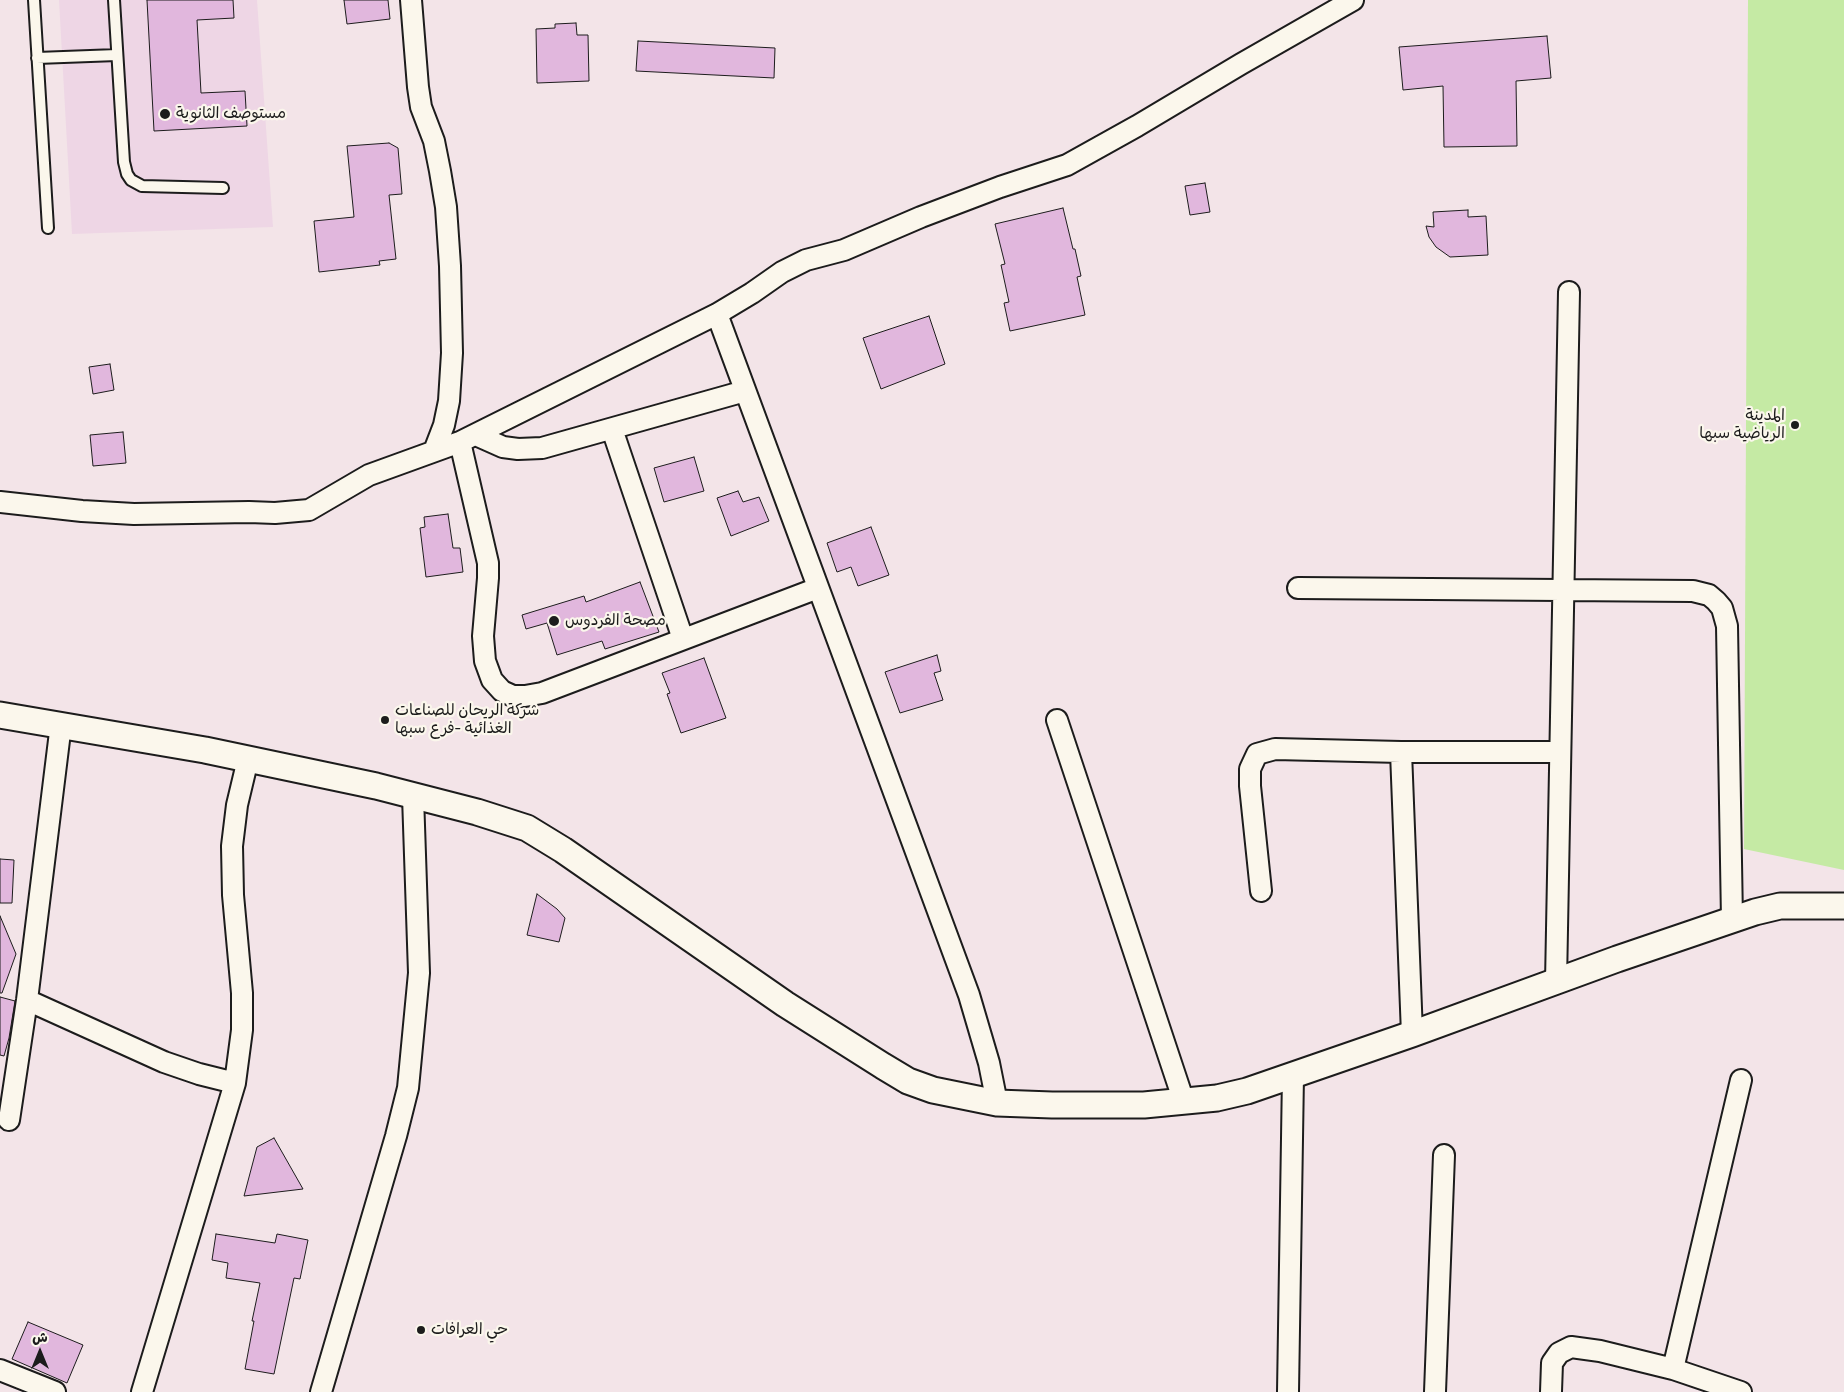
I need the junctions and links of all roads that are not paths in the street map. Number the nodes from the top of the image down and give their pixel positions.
1 (34, 0) edge
2 (114, 0) edge
3 (411, 0) edge
4 (1353, 0) edge
5 (117, 55) junction
6 (37, 58) junction
7 (224, 188) dead end
8 (48, 228) dead end
9 (1569, 292) dead end
10 (717, 314) junction
11 (745, 391) junction
12 (612, 429) junction
13 (468, 438) junction
14 (434, 451) junction
15 (0, 502) edge
16 (818, 588) junction
17 (1298, 588) dead end
18 (1563, 590) junction
19 (684, 639) junction
20 (0, 715) edge
21 (1057, 720) dead end
22 (61, 724) junction
23 (1401, 752) junction
24 (1560, 752) junction
25 (248, 759) junction
26 (413, 796) junction
27 (1261, 890) dead end
28 (1844, 906) edge
29 (1732, 920) junction
30 (1556, 982) junction
31 (27, 1000) junction
32 (1412, 1034) junction
33 (1293, 1075) junction
34 (1741, 1080) dead end
35 (235, 1083) junction
36 (1184, 1102) junction
37 (997, 1103) junction
38 (8, 1120) dead end
39 (1444, 1155) dead end
40 (1673, 1369) junction
41 (0, 1370) edge
42 (55, 1392) edge
43 (142, 1392) edge
44 (321, 1392) edge
45 (1288, 1392) edge
46 (1435, 1392) edge
47 (1552, 1392) edge
48 (1741, 1392) edge

1 - 6 lane
2 - 5 lane
3 - 14 street
4 - 10 street
5 - 6 lane
5 - 7 lane
6 - 8 lane
9 - 18 street
10 - 11 street
10 - 13 street
11 - 12 street
11 - 16 street
12 - 13 street
12 - 19 street
13 - 14 street
13 - 19 street
14 - 15 street
16 - 19 street
16 - 37 street
17 - 18 street
18 - 24 street
18 - 29 street
20 - 22 street
21 - 36 street
22 - 25 street
22 - 31 street
23 - 24 street
23 - 27 street
23 - 32 street
24 - 30 street
25 - 26 street
25 - 35 street
26 - 37 street
26 - 44 street
28 - 29 street
29 - 30 street
30 - 32 street
31 - 35 street
31 - 38 street
32 - 33 street
33 - 36 street
33 - 45 street
34 - 40 street
35 - 43 street
36 - 37 street
39 - 46 street
40 - 47 street
40 - 48 street
41 - 42 street

